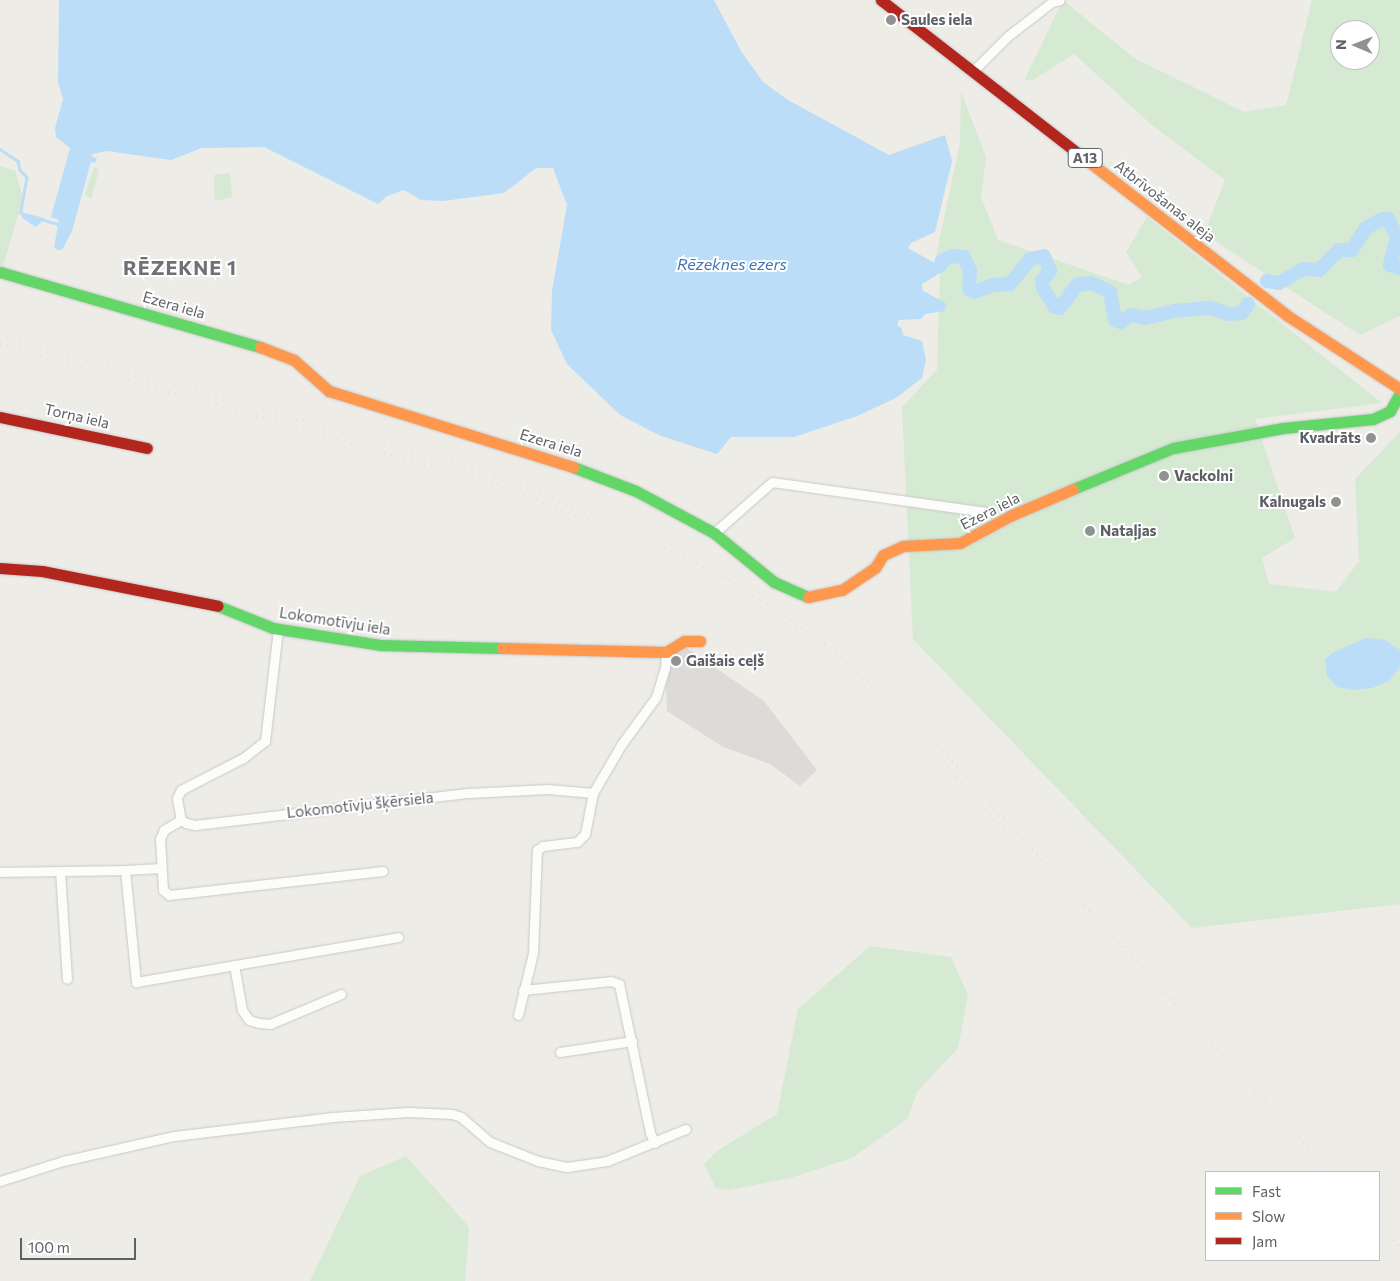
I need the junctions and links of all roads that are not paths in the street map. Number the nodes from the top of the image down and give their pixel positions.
1 (1060, 0) edge
2 (887, 2) edge
3 (973, 71) junction
4 (0, 272) edge
5 (1400, 391) edge
6 (0, 417) edge
7 (147, 448) dead end
8 (986, 512) dead end
9 (714, 533) junction
10 (0, 568) edge
11 (278, 628) junction
12 (700, 641) dead end
13 (666, 652) junction
14 (593, 793) junction
15 (180, 820) junction
16 (162, 868) junction
17 (125, 870) junction
18 (60, 871) junction
19 (383, 871) dead end
20 (0, 872) edge
21 (398, 937) dead end
22 (234, 965) junction
23 (67, 979) dead end
24 (523, 990) junction
25 (341, 994) dead end
26 (518, 1015) dead end
27 (632, 1041) junction
28 (560, 1052) dead end
29 (686, 1129) dead end
30 (655, 1143) junction
31 (0, 1181) edge

1 - 3 street
2 - 3 street, Atbrīvošanas aleja / A13
3 - 5 street, Atbrīvošanas aleja / A13
4 - 9 street, Ezera iela
5 - 9 street, Ezera iela
6 - 7 street, Torņa iela
8 - 9 street
10 - 11 street, Lokomotīvju iela
11 - 13 street, Lokomotīvju iela
11 - 15 street
12 - 13 street, Lokomotīvju iela
13 - 14 street
14 - 15 street, Lokomotīvju šķērsiela
14 - 24 street
15 - 16 street
16 - 17 street
16 - 19 street
17 - 18 street
17 - 22 street
18 - 20 street
18 - 23 street
21 - 22 street
22 - 25 street
24 - 26 street
24 - 27 street
27 - 28 street
27 - 30 street
29 - 30 street
30 - 31 street

